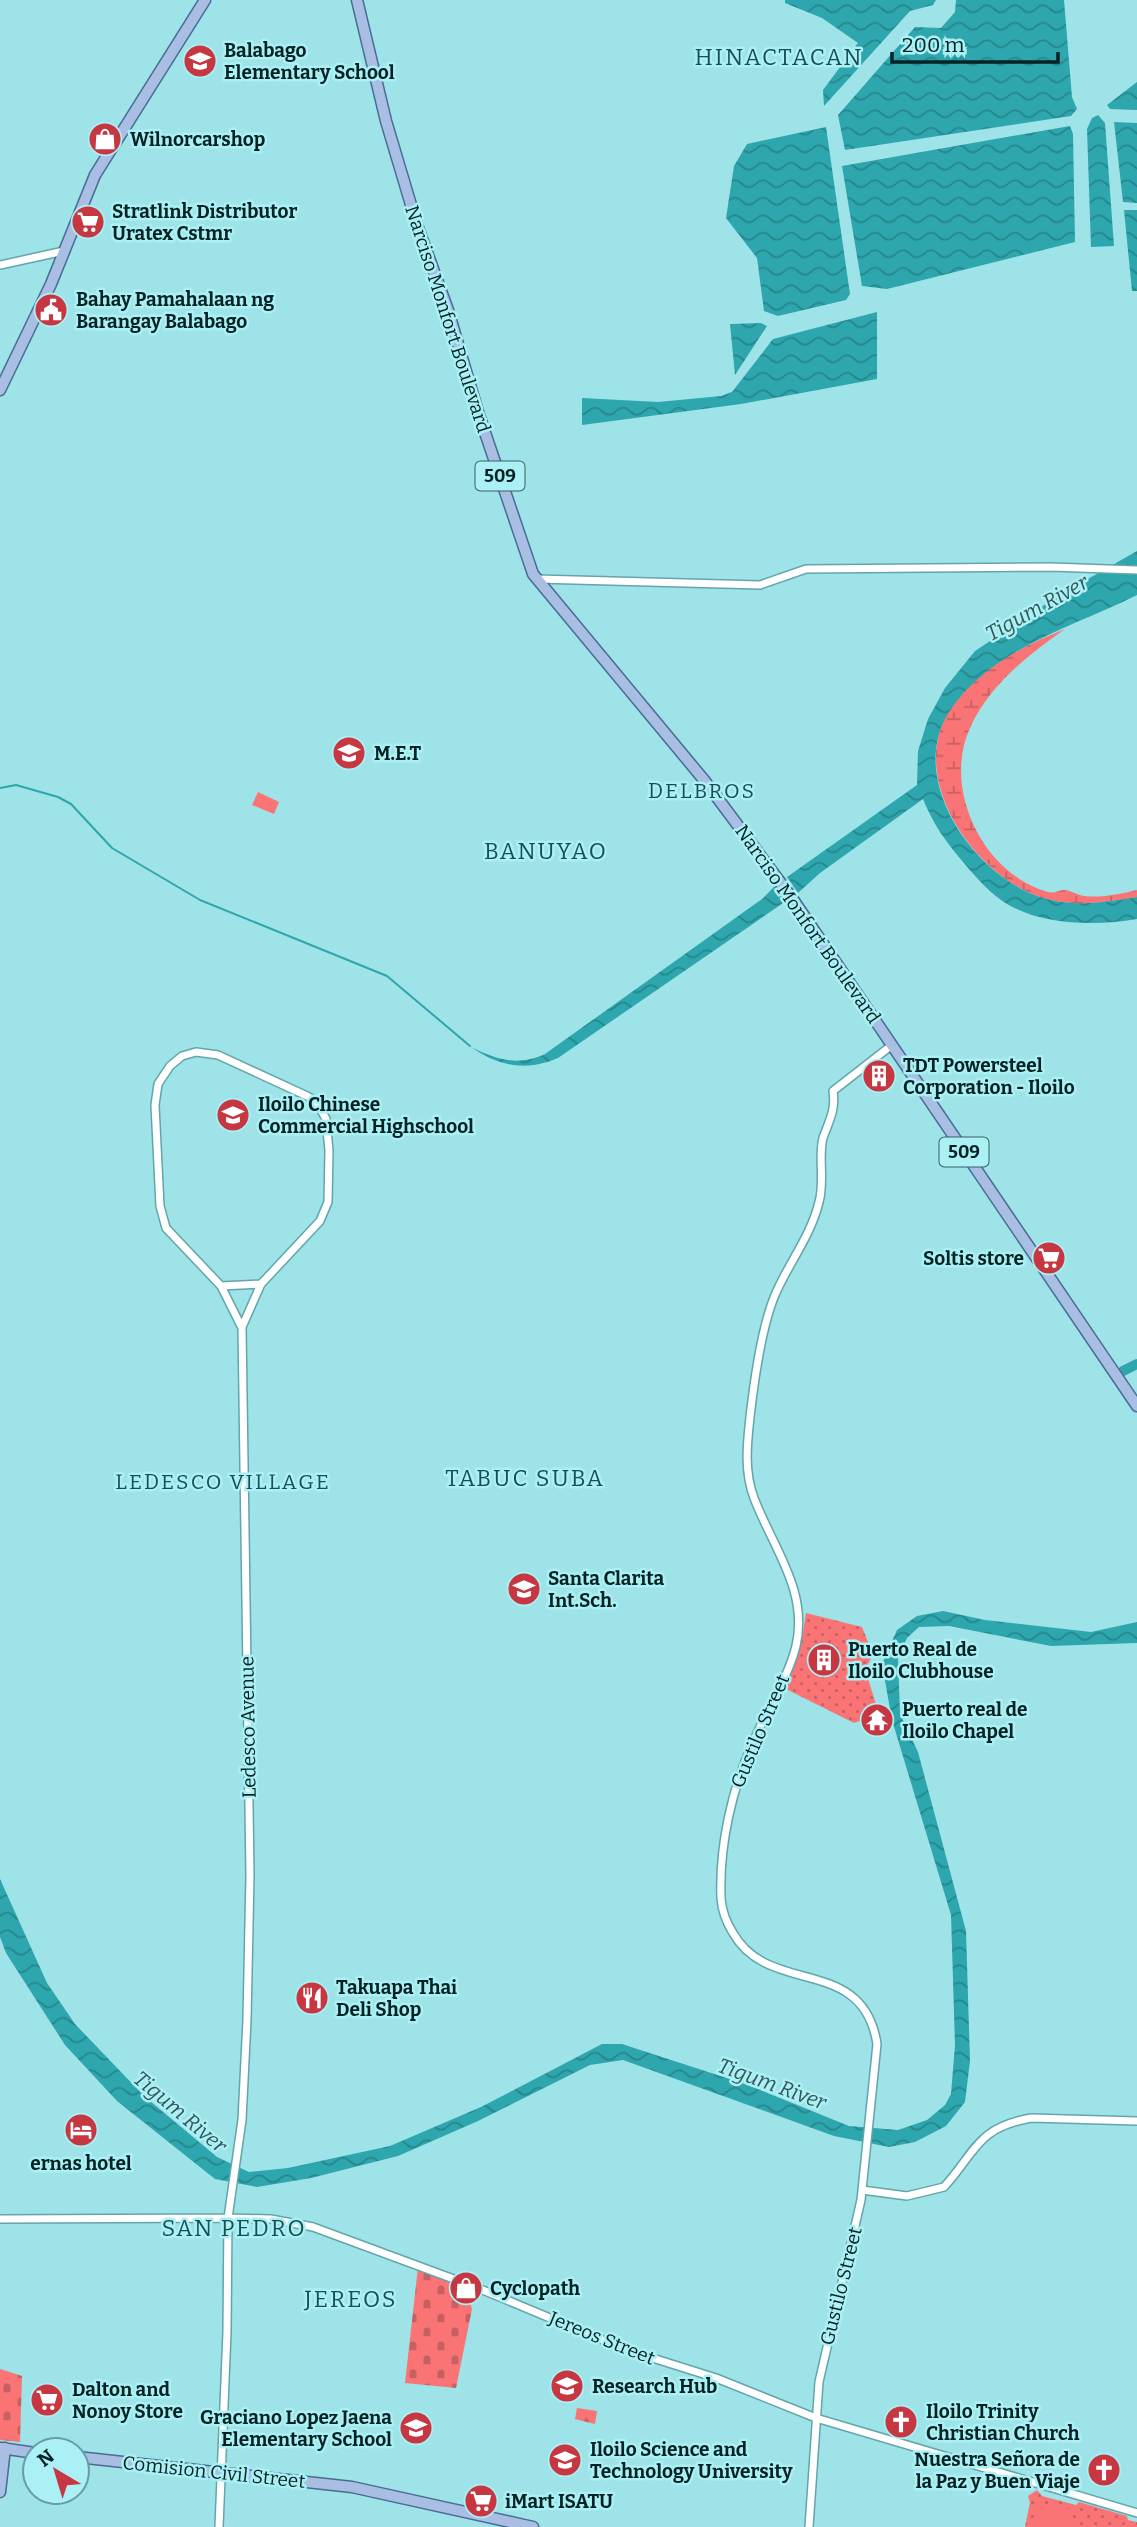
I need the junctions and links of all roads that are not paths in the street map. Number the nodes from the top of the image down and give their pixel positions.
1 (205, 0) edge
2 (357, 0) edge
3 (64, 251) junction
4 (0, 265) edge
5 (0, 390) edge
6 (1137, 570) edge
7 (537, 579) junction
8 (892, 1045) junction
9 (261, 1284) junction
10 (221, 1286) junction
11 (242, 1327) junction
12 (1137, 1406) edge
13 (1137, 2121) edge
14 (862, 2190) junction
15 (228, 2218) junction
16 (0, 2219) edge
17 (816, 2418) junction
18 (3, 2448) edge
19 (21, 2451) edge
20 (91, 2458) edge
21 (220, 2472) junction
22 (0, 2492) edge
23 (1137, 2513) edge
24 (219, 2527) edge
25 (533, 2527) edge
26 (809, 2527) edge

1 - 3 main road
2 - 7 main road, Narciso Monfort Boulevard / 509
3 - 4 street
3 - 5 main road
6 - 7 street
7 - 8 main road, Narciso Monfort Boulevard / 509
8 - 12 main road, Narciso Monfort Boulevard / 509
8 - 14 street, Gustilo Street
9 - 10 street
9 - 10 street
9 - 11 street
10 - 11 street
11 - 15 street, Ledesco Avenue
13 - 14 street
14 - 17 street, Gustilo Street
15 - 16 street, Jereos Street
15 - 17 street, Jereos Street
15 - 21 street, Ledesco Avenue
17 - 23 street, Jereos Street
17 - 26 street, Gustilo Street
18 - 19 main road
18 - 22 main road
20 - 21 main road, Comision Civil Street
21 - 24 street, Ledesco Avenue
21 - 25 main road, Comision Civil Street

